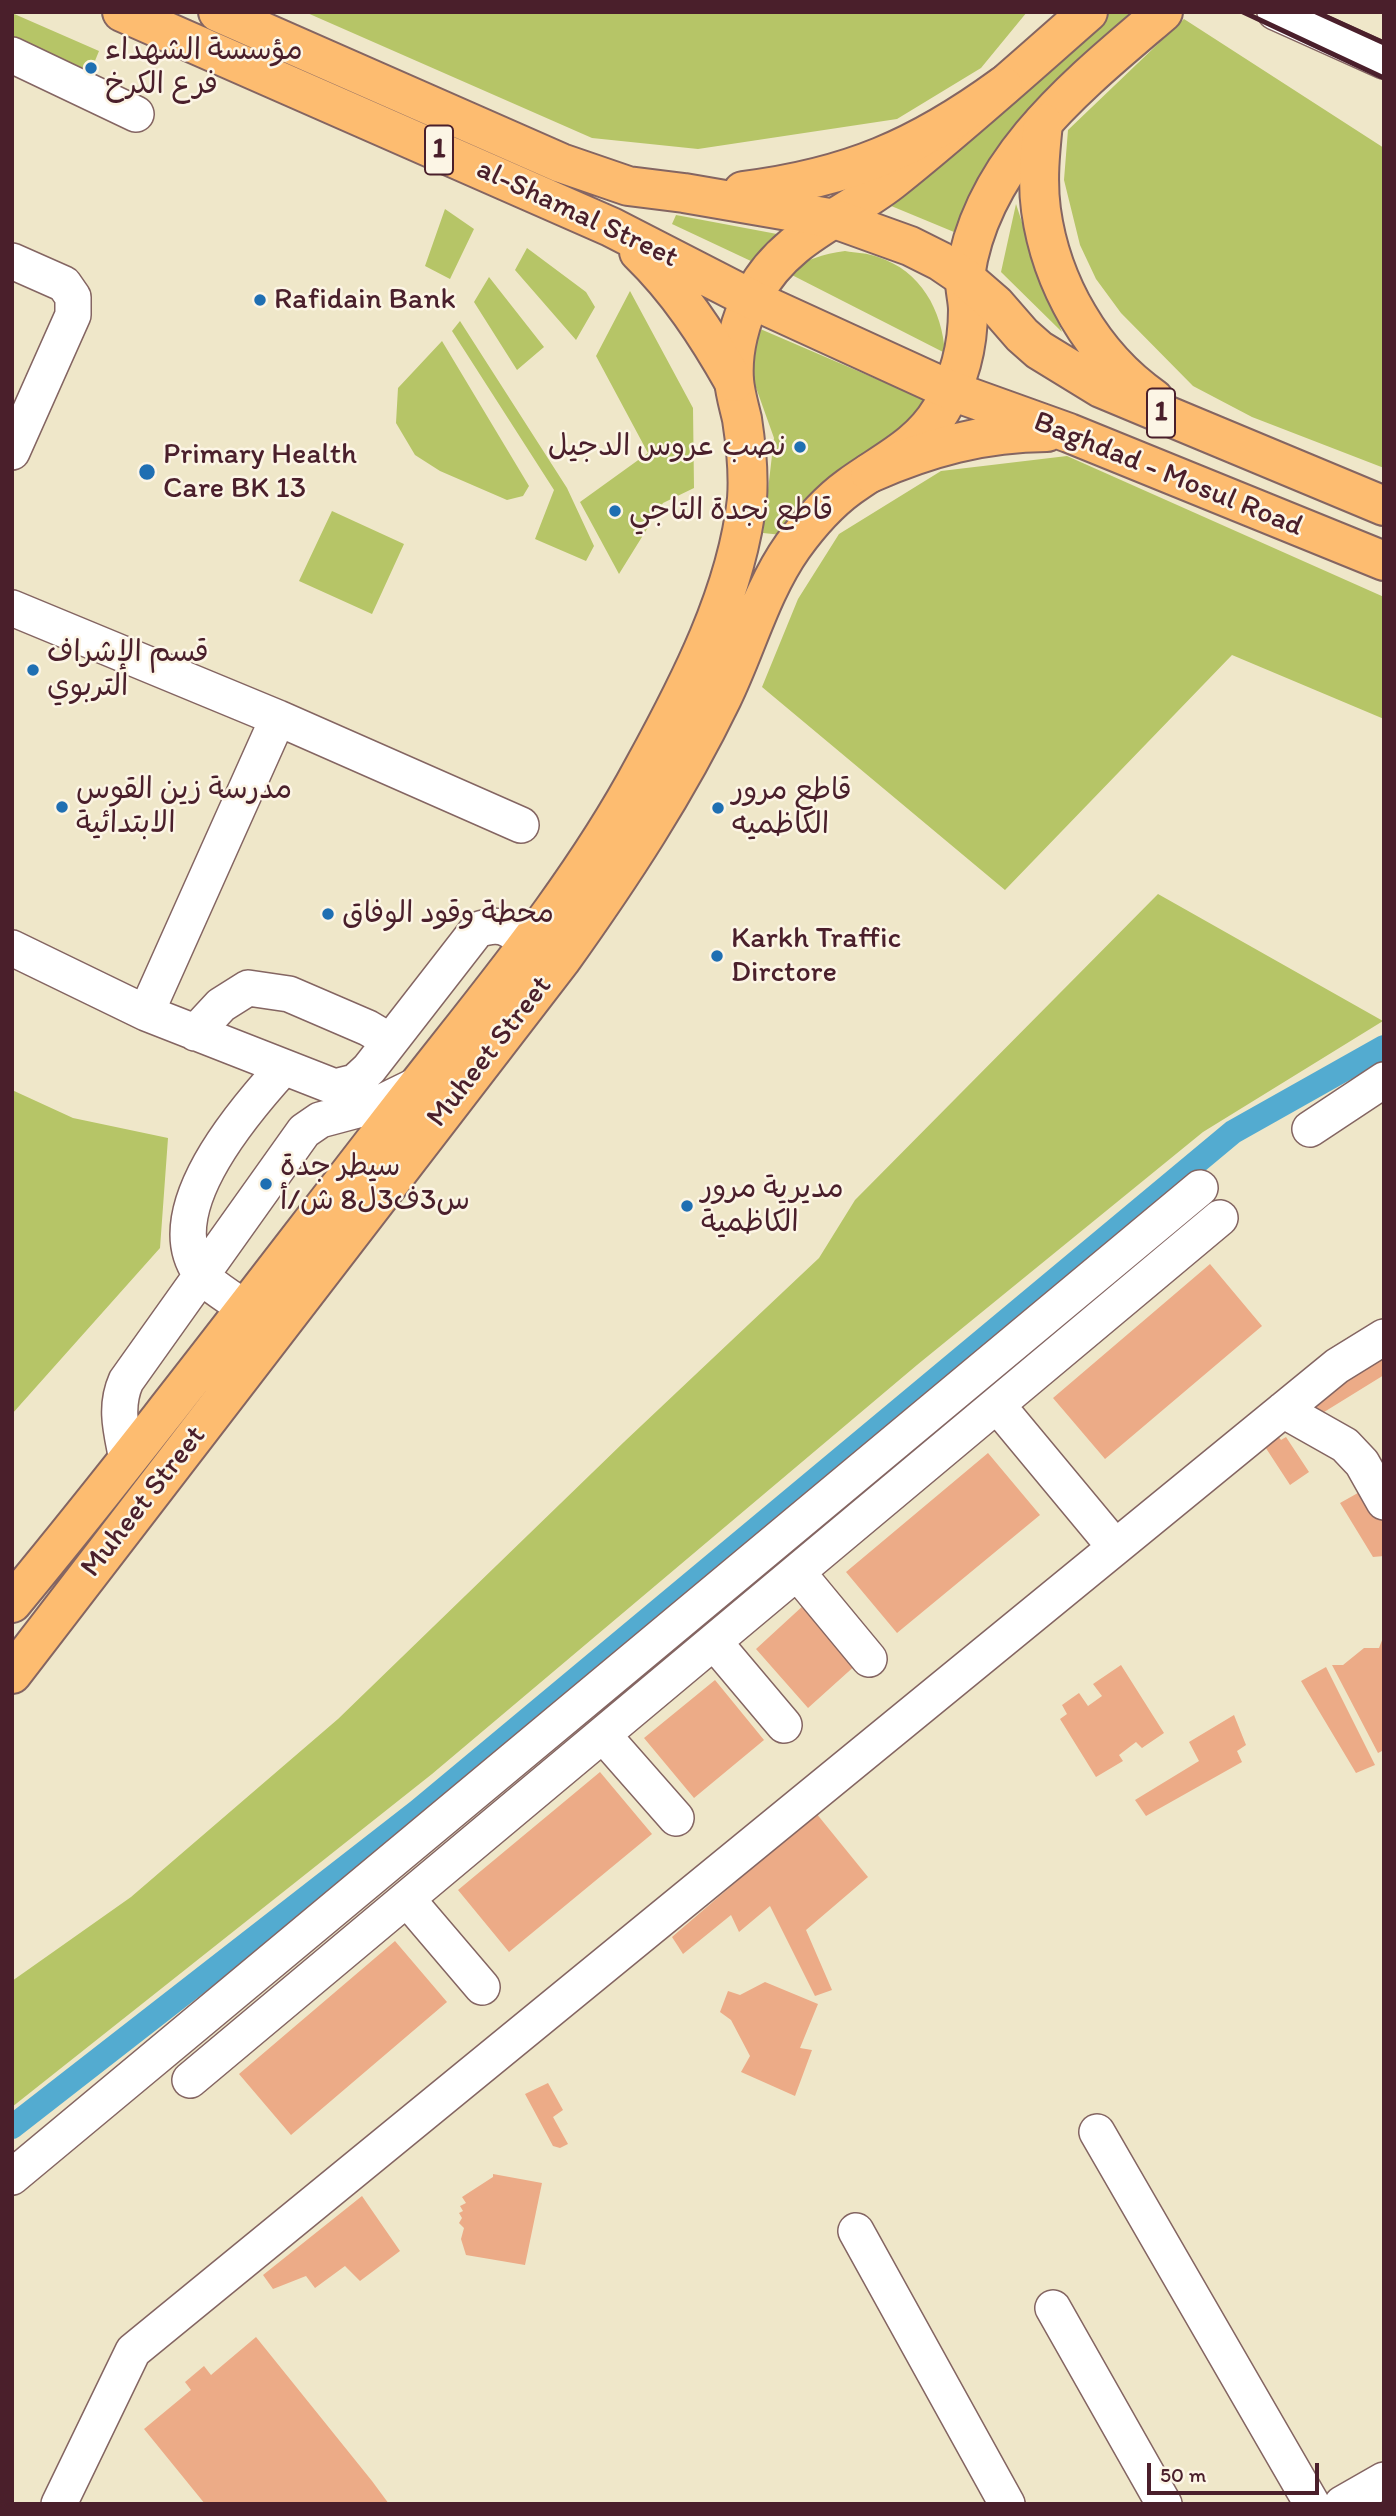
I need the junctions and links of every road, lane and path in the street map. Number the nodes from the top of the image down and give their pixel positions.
1 (121, 12) edge
2 (218, 12) edge
3 (1088, 12) edge
4 (1163, 12) edge
5 (1275, 12) edge
6 (12, 55) edge
7 (1384, 61) edge
8 (1003, 86) junction
9 (136, 114) dead end
10 (1042, 123) junction
11 (684, 193) junction
12 (835, 219) junction
13 (611, 227) junction
14 (12, 261) edge
15 (965, 278) junction
16 (751, 299) junction
17 (734, 382) junction
18 (952, 391) junction
19 (1069, 433) junction
20 (1216, 435) junction
21 (12, 452) edge
22 (870, 473) junction
23 (1384, 506) edge
24 (1384, 561) edge
25 (12, 608) edge
26 (278, 718) junction
27 (521, 825) dead end
28 (528, 943) junction
29 (12, 948) edge
30 (146, 1013) junction
31 (195, 1033) junction
32 (390, 1041) junction
33 (283, 1068) junction
34 (1384, 1080) edge
35 (419, 1084) junction
36 (1310, 1129) dead end
37 (1200, 1188) dead end
38 (1220, 1218) dead end
39 (285, 1256) junction
40 (201, 1275) junction
41 (312, 1283) junction
42 (250, 1303) junction
43 (286, 1318) junction
44 (1384, 1337) edge
45 (997, 1405) junction
46 (1283, 1410) junction
47 (127, 1460) junction
48 (1384, 1502) edge
49 (77, 1525) junction
50 (1115, 1547) junction
51 (12, 1558) edge
52 (797, 1572) junction
53 (12, 1603) edge
54 (12, 1611) edge
55 (42, 1634) junction
56 (713, 1642) junction
57 (869, 1660) dead end
58 (12, 1674) edge
59 (784, 1725) dead end
60 (603, 1734) junction
61 (676, 1818) dead end
62 (407, 1899) junction
63 (482, 1987) dead end
64 (190, 2080) dead end
65 (1097, 2132) dead end
66 (12, 2177) edge
67 (856, 2231) dead end
68 (1053, 2308) dead end
69 (1384, 2480) edge
70 (59, 2504) edge
71 (1007, 2504) edge
72 (1164, 2504) edge
73 (1312, 2504) edge
74 (1342, 2504) edge

1 - 13 main road, al-Shamal Street / 1
2 - 11 main road, al-Shamal Street / 1
3 - 8 main road
4 - 10 main road
5 - 7 street
6 - 9 street
8 - 11 main road
8 - 12 main road
10 - 15 main road
10 - 20 main road
11 - 12 main road, al-Shamal Street / 1
12 - 15 main road, al-Shamal Street / 1
12 - 16 main road
13 - 16 main road, al-Shamal Street / 1
13 - 17 main road
14 - 21 street
15 - 18 main road
15 - 20 main road, 1
16 - 17 main road
16 - 18 main road, al-Shamal Street / 1
17 - 28 main road, Muheet Street
18 - 19 main road, Baghdad - Mosul Road / 1
18 - 22 main road
19 - 22 main road
19 - 24 main road, Baghdad - Mosul Road / 1
20 - 23 main road, 1
22 - 41 main road, Muheet Street
25 - 26 street
26 - 27 street
26 - 30 street
28 - 32 street
28 - 35 main road, Muheet Street
29 - 30 street
30 - 31 street
31 - 32 street
31 - 33 street
32 - 33 street
33 - 40 street
34 - 36 street
35 - 39 main road, Muheet Street
35 - 40 street
37 - 66 street
38 - 45 street
39 - 41 main road
39 - 42 main road, Muheet Street
40 - 42 street
40 - 47 street
41 - 43 main road, Muheet Street
42 - 43 main road
42 - 47 main road, Muheet Street
43 - 55 main road, Muheet Street
44 - 46 street
45 - 50 street
45 - 52 street
46 - 48 street
46 - 50 street
47 - 49 main road, Muheet Street
49 - 51 main road
49 - 53 main road, Muheet Street
50 - 70 street
52 - 56 street
52 - 57 street
54 - 55 street
55 - 58 main road, Muheet Street
56 - 59 street
56 - 60 street
60 - 61 street
60 - 62 street
62 - 63 street
62 - 64 street
65 - 73 street
67 - 71 street
68 - 72 street
69 - 74 street

